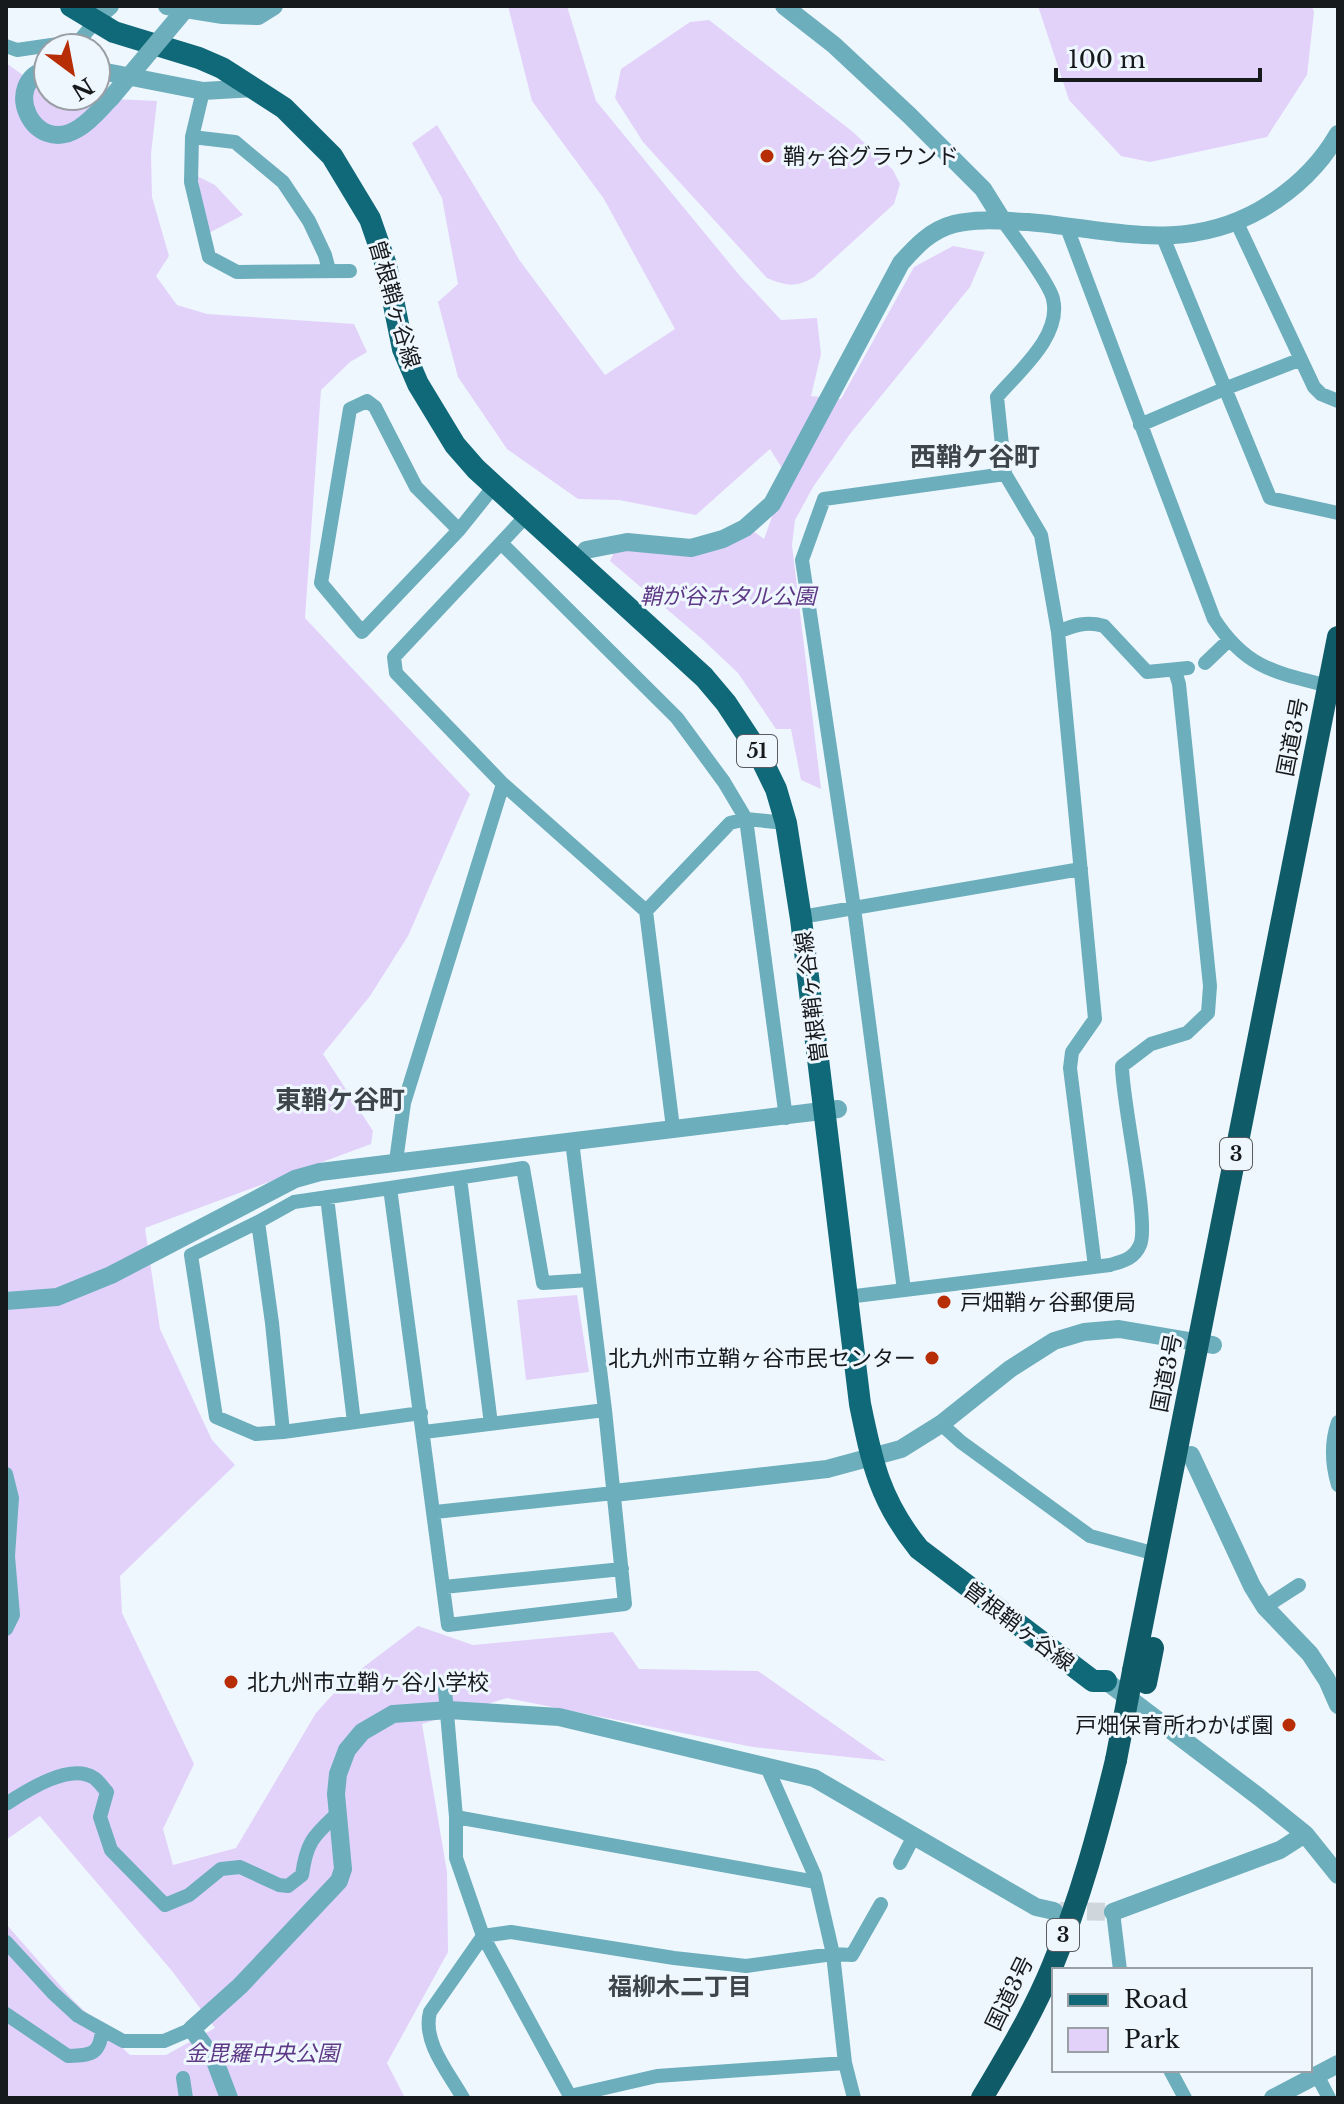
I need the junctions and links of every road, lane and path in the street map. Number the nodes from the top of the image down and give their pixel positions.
1 (71, 6) edge
2 (167, 6) edge
3 (188, 6) edge
4 (274, 6) edge
5 (784, 6) edge
6 (100, 12) edge
7 (6, 46) edge
8 (112, 73) edge
9 (32, 79) edge
10 (255, 88) junction
11 (203, 91) junction
12 (112, 97) edge
13 (96, 112) edge
14 (1338, 134) edge
15 (192, 137) junction
16 (1003, 221) junction
17 (1237, 223) junction
18 (1066, 225) junction
19 (1163, 237) junction
20 (329, 270) junction
21 (350, 271) dead end
22 (1299, 360) junction
23 (1224, 389) junction
24 (1338, 401) edge
25 (1140, 425) junction
26 (1005, 474) junction
27 (495, 485) junction
28 (1338, 513) edge
29 (527, 515) junction
30 (459, 530) junction
31 (502, 544) junction
32 (586, 550) junction
33 (1058, 632) junction
34 (1338, 637) edge
35 (1228, 641) junction
36 (1205, 663) dead end
37 (1335, 691) edge
38 (503, 784) junction
39 (746, 819) junction
40 (786, 823) junction
41 (1081, 869) junction
42 (854, 908) junction
43 (646, 911) junction
44 (813, 915) junction
45 (831, 1110) junction
46 (786, 1118) junction
47 (673, 1128) junction
48 (572, 1141) junction
49 (396, 1161) junction
50 (460, 1178) junction
51 (390, 1188) junction
52 (327, 1197) junction
53 (258, 1222) junction
54 (1095, 1267) junction
55 (589, 1280) junction
56 (904, 1290) junction
57 (853, 1296) junction
58 (6, 1301) edge
59 (1206, 1344) junction
60 (605, 1410) junction
61 (421, 1413) junction
62 (354, 1422) junction
63 (1338, 1422) edge
64 (491, 1424) junction
65 (941, 1424) junction
66 (283, 1432) junction
67 (424, 1432) junction
68 (1191, 1455) junction
69 (876, 1456) junction
70 (6, 1474) edge
71 (1338, 1485) edge
72 (614, 1493) junction
73 (435, 1512) junction
74 (1156, 1554) junction
75 (622, 1569) junction
76 (1299, 1585) dead end
77 (444, 1587) junction
78 (1265, 1607) junction
79 (6, 1629) edge
80 (1139, 1677) junction
81 (1106, 1681) joint
82 (445, 1690) dead end
83 (1338, 1705) edge
84 (449, 1710) junction
85 (1122, 1764) junction
86 (766, 1765) junction
87 (6, 1804) edge
88 (338, 1813) junction
89 (456, 1817) junction
90 (1305, 1834) junction
91 (914, 1836) junction
92 (900, 1863) dead end
93 (1338, 1875) edge
94 (816, 1882) junction
95 (881, 1904) dead end
96 (1054, 1911) tunnel mouth
97 (1113, 1912) joint
98 (483, 1936) junction
99 (6, 1942) edge
100 (833, 1954) junction
101 (1066, 1968) edge
102 (1120, 1968) edge
103 (1052, 1997) edge
104 (6, 2014) edge
105 (192, 2029) junction
106 (102, 2030) junction
107 (845, 2063) junction
108 (1338, 2064) edge
109 (1171, 2072) edge
110 (1317, 2075) junction
111 (183, 2078) dead end
112 (570, 2097) edge
113 (186, 2098) edge
114 (229, 2098) edge
115 (463, 2098) edge
116 (854, 2098) edge
117 (982, 2098) edge
118 (997, 2098) edge
119 (1185, 2098) edge
120 (1273, 2098) edge
121 (1329, 2098) edge

1 - 6 main road, 曽根鞘ヶ谷線 / 51
2 - 4 street
3 - 12 street, bridge
5 - 16 street
6 - 7 street
6 - 10 main road, 曽根鞘ヶ谷線 / 51
6 - 32 main road, 曽根鞘ヶ谷線 / 51
8 - 11 street
9 - 13 street, bridge
10 - 11 street
10 - 27 main road, 曽根鞘ヶ谷線 / 51
11 - 15 street
14 - 17 street
15 - 20 street
15 - 20 street
16 - 18 street
16 - 26 street
16 - 32 street
17 - 19 street
17 - 22 street
18 - 19 street
18 - 25 street
19 - 23 street
20 - 21 street
22 - 23 street
22 - 24 street
23 - 25 street
23 - 28 street
25 - 35 street
26 - 33 street
26 - 42 street
27 - 29 main road, 曽根鞘ヶ谷線 / 51
27 - 30 street
29 - 31 street
29 - 40 main road, 曽根鞘ヶ谷線 / 51
30 - 30 street
31 - 38 street
31 - 39 street
32 - 44 main road, 曽根鞘ヶ谷線 / 51
33 - 41 street
33 - 54 street
34 - 37 highway, 国道3号 / 3
35 - 36 street
35 - 37 street
37 - 59 highway, 国道3号 / 3
38 - 43 street
38 - 49 street
39 - 40 street
39 - 43 street
39 - 46 street
40 - 45 main road, 曽根鞘ヶ谷線 / 51
41 - 42 street
41 - 54 street
42 - 44 street
42 - 56 street
43 - 47 street
44 - 45 main road, 曽根鞘ヶ谷線 / 51
45 - 46 street
45 - 57 main road, 曽根鞘ヶ谷線 / 51
46 - 47 street
47 - 48 street
48 - 49 street
48 - 55 street
49 - 58 street
50 - 51 street
50 - 55 street
50 - 64 street
51 - 52 street
51 - 61 street
52 - 53 street
52 - 62 street
53 - 66 street
53 - 66 street
54 - 56 street
55 - 60 street
56 - 57 street
57 - 69 main road, 曽根鞘ヶ谷線 / 51
59 - 65 street
59 - 68 highway, 国道3号 / 3
59 - 74 highway, 国道3号 / 3
60 - 64 street
60 - 72 street
61 - 62 street
61 - 67 street
62 - 66 street
63 - 71 street
64 - 67 street
65 - 69 street
65 - 74 street
67 - 73 street
68 - 78 street
68 - 80 highway, 国道3号 / 3
69 - 72 street
69 - 81 main road, 曽根鞘ヶ谷線 / 51
70 - 79 street
72 - 73 street
72 - 75 street
73 - 77 street
74 - 80 highway, 国道3号 / 3
75 - 77 street
75 - 77 street
76 - 78 street
78 - 83 street
80 - 85 highway, 国道3号 / 3, bridge
81 - 90 street
82 - 84 street
84 - 86 street
84 - 88 street
84 - 89 street
85 - 101 highway, 国道3号 / 3
85 - 117 highway, 国道3号 / 3
86 - 91 street
86 - 94 street
87 - 88 street
88 - 105 street
89 - 94 street
89 - 98 street
90 - 93 street
90 - 97 street
91 - 92 street
91 - 96 street
94 - 100 street
95 - 100 street
97 - 102 street
98 - 100 street
98 - 112 street
98 - 115 street
99 - 106 street
100 - 107 street
103 - 118 highway, 国道3号
104 - 106 street
105 - 106 street
105 - 114 street
107 - 112 street
107 - 116 street
108 - 110 street
109 - 119 street
110 - 120 street
110 - 121 street
111 - 113 street

